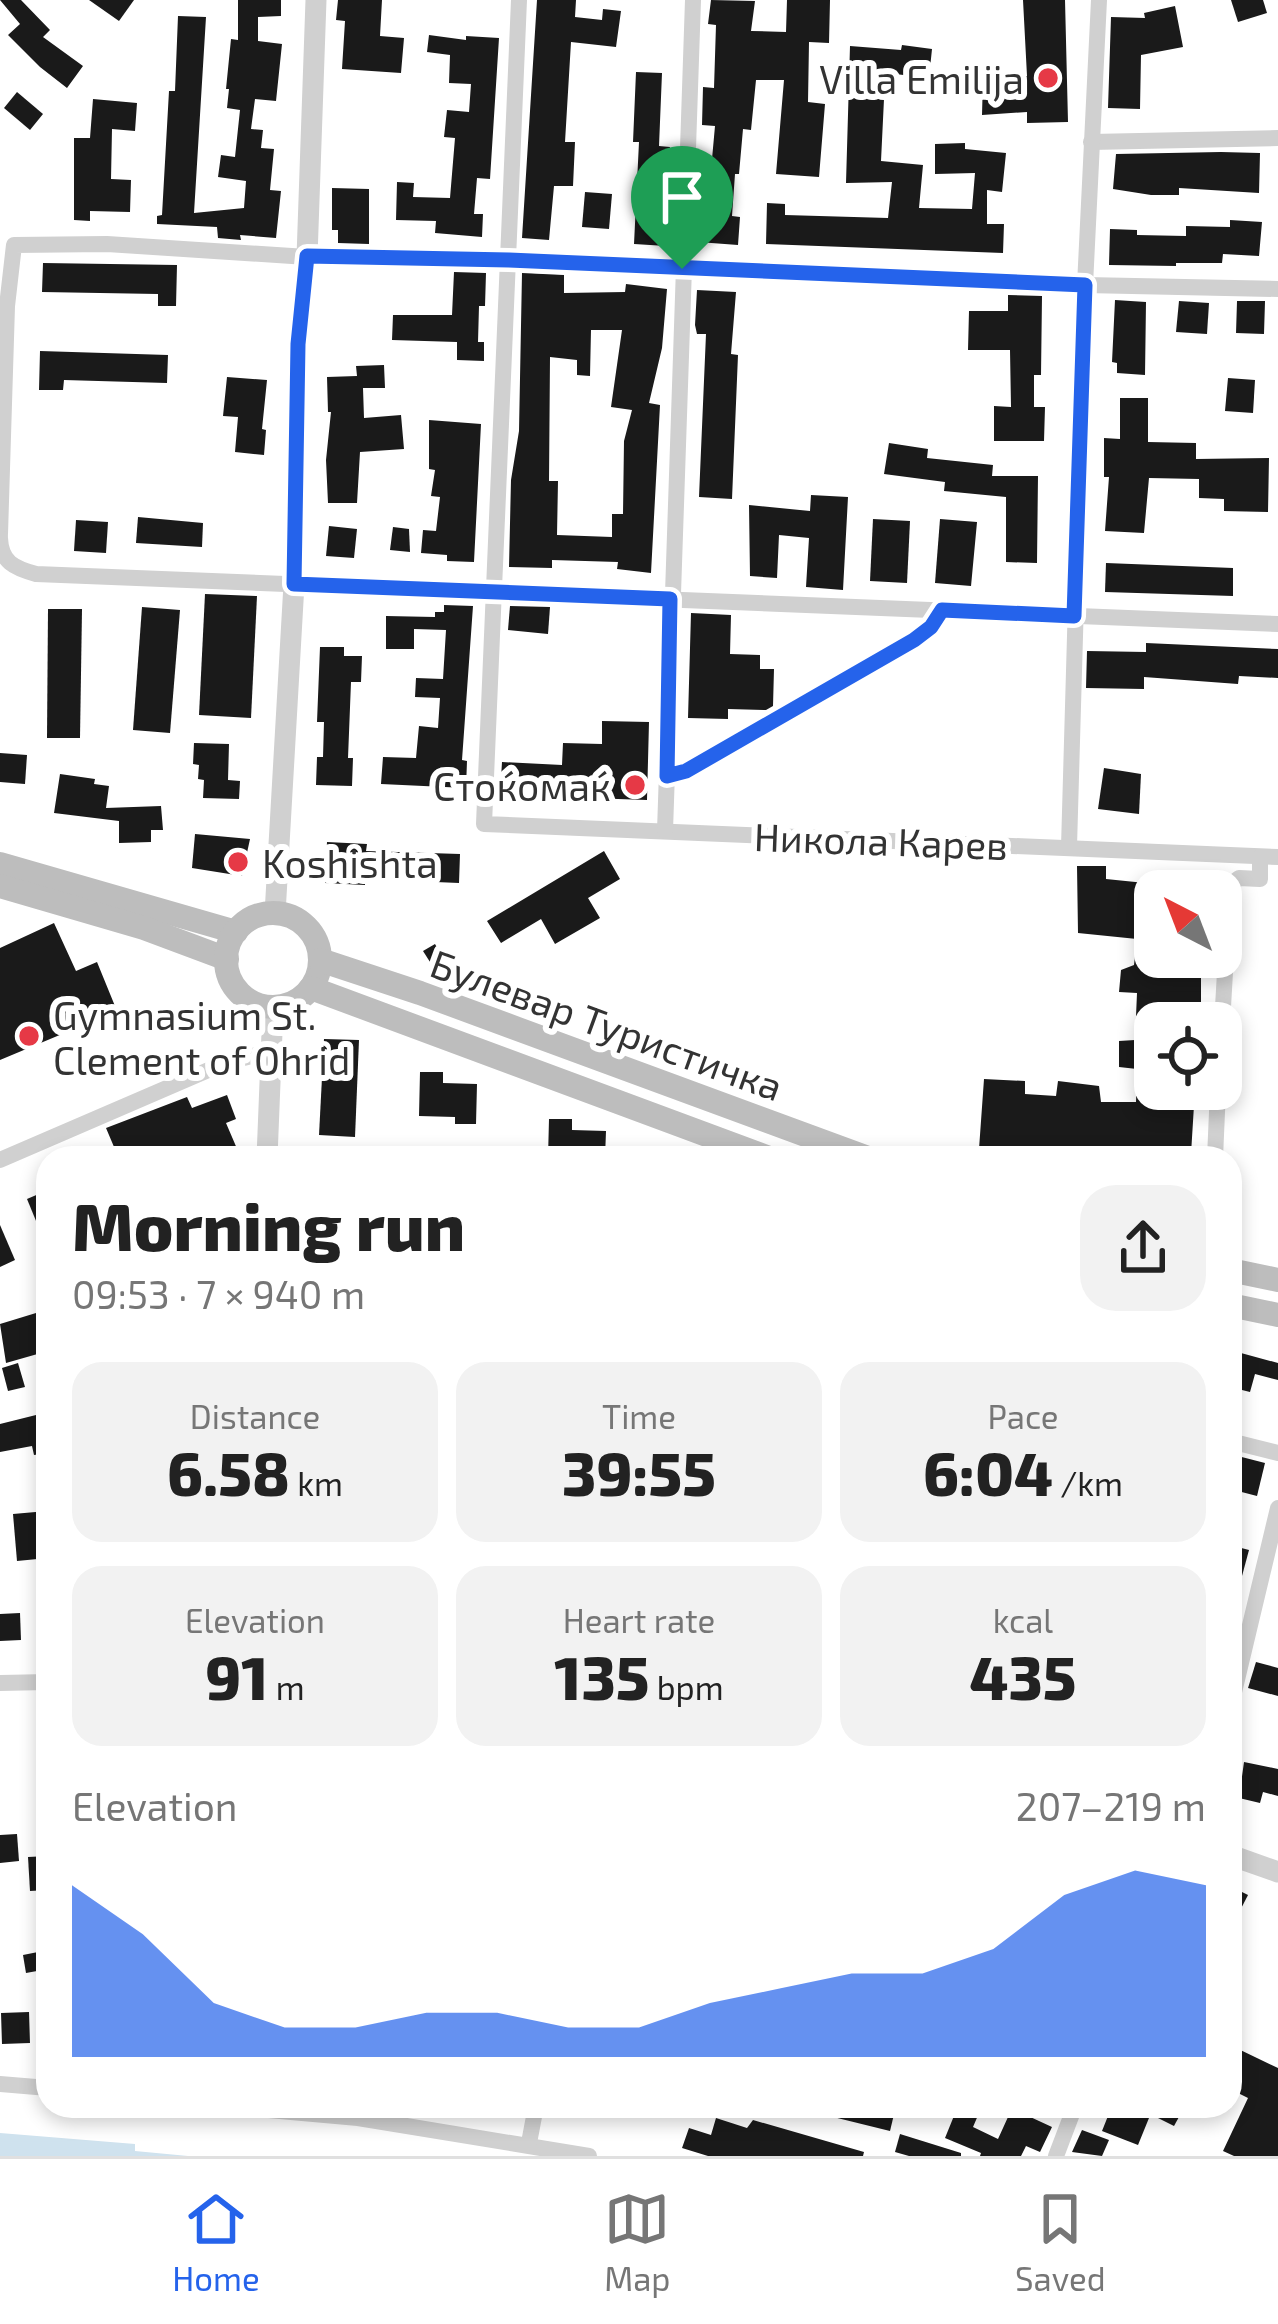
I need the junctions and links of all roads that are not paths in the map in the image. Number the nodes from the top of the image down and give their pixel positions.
1 (316, 0) edge
2 (519, 0) edge
3 (693, 0) edge
4 (1099, 0) edge
5 (1278, 138) edge
6 (1091, 142) junction
7 (307, 256) junction
8 (509, 260) junction
9 (682, 269) junction
10 (1085, 285) junction
11 (1278, 289) edge
12 (0, 536) edge
13 (294, 584) junction
14 (496, 591) junction
15 (670, 599) junction
16 (942, 610) junction
17 (1074, 616) junction
18 (1278, 624) edge
19 (667, 776) junction
20 (665, 831) junction
21 (1069, 847) junction
22 (1269, 857) edge
23 (0, 863) edge
24 (0, 886) edge
25 (275, 914) junction
26 (236, 932) junction
27 (227, 959) junction
28 (320, 960) junction
29 (311, 988) junction
30 (1223, 1002) edge
31 (273, 1007) junction
32 (272, 1051) junction
33 (1217, 1110) edge
34 (268, 1146) edge
35 (737, 1146) edge
36 (835, 1146) edge
37 (1216, 1146) edge
38 (0, 1160) edge
39 (1242, 1272) edge
40 (1278, 1280) edge
41 (1242, 1308) edge
42 (1278, 1315) edge
43 (1242, 1445) edge
44 (1278, 1453) edge
45 (1278, 1508) edge
46 (1242, 1659) edge
47 (36, 1682) edge
48 (0, 1683) edge
49 (1242, 1860) edge
50 (1278, 1873) edge
51 (0, 2084) edge
52 (36, 2087) edge
53 (358, 2118) edge
54 (534, 2118) edge
55 (1070, 2118) edge
56 (529, 2143) junction
57 (590, 2156) edge
58 (1056, 2156) edge

1 - 7 street
2 - 8 street
3 - 9 street
4 - 6 street
5 - 6 street
6 - 10 street
7 - 8 street
7 - 12 street
7 - 13 street
8 - 9 street
8 - 14 street
9 - 10 street
9 - 15 street
10 - 11 street
10 - 17 street
12 - 13 street
13 - 14 street
13 - 25 street
14 - 15 street
14 - 20 street, Никола Карев
15 - 16 street
15 - 19 street
16 - 17 street
16 - 19 street
17 - 18 street
17 - 21 street
19 - 20 street
20 - 21 street, Никола Карев
21 - 22 street, Никола Карев
22 - 30 street
23 - 26 main road
24 - 27 main road
25 - 26 main road
25 - 28 main road
26 - 27 main road
27 - 31 main road
28 - 29 main road
28 - 36 main road, Булевар Туристичка
29 - 31 main road
29 - 35 main road, Булевар Туристичка
31 - 32 street
32 - 34 street
32 - 38 street
33 - 37 street
39 - 40 main road
41 - 42 main road
43 - 44 street
45 - 46 street
47 - 48 street
49 - 50 street
51 - 52 street
53 - 56 street
54 - 56 street
55 - 58 street
56 - 57 street

